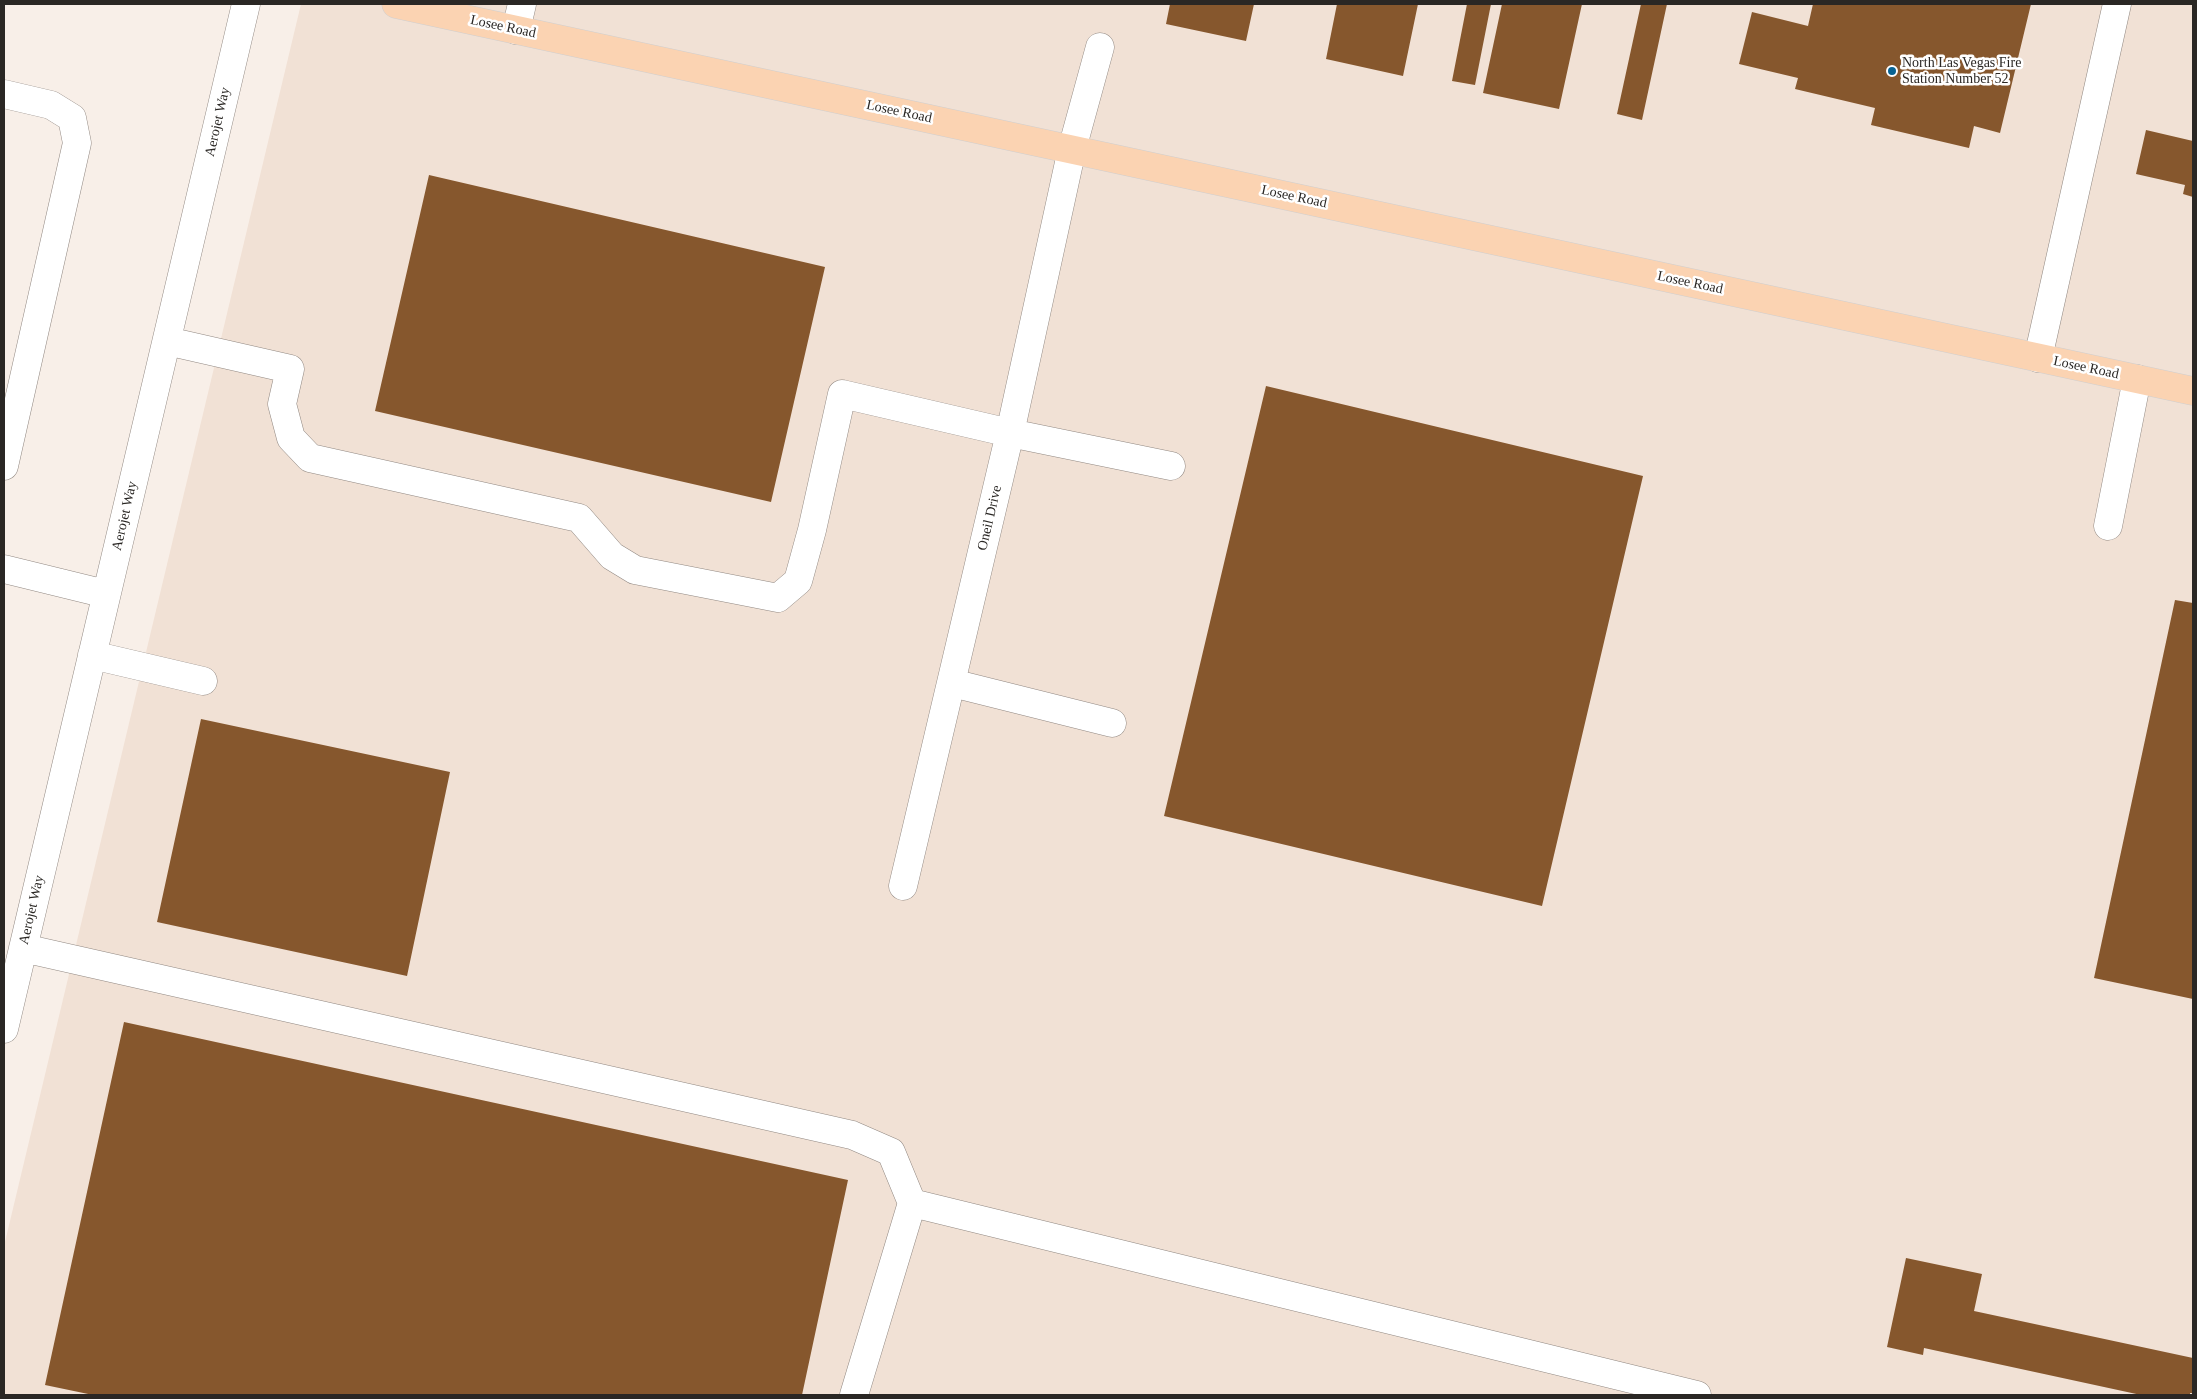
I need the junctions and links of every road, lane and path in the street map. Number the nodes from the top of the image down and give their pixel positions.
1 (246, 4) edge
2 (396, 4) edge
3 (522, 4) edge
4 (2117, 4) edge
5 (516, 30) junction
6 (1100, 47) dead end
7 (4, 94) edge
8 (1072, 149) junction
9 (167, 341) junction
10 (2038, 358) junction
11 (2137, 379) junction
12 (2193, 391) edge
13 (1010, 433) junction
14 (4, 466) edge
15 (1171, 466) dead end
16 (2108, 526) dead end
17 (4, 569) edge
18 (106, 594) junction
19 (92, 655) junction
20 (203, 681) dead end
21 (952, 682) junction
22 (1112, 723) dead end
23 (904, 886) dead end
24 (23, 948) junction
25 (4, 1029) edge
26 (912, 1203) junction
27 (854, 1395) edge
28 (1697, 1395) edge

1 - 9 street, Aerojet Way
2 - 5 main road, Losee Road
3 - 5 street
4 - 10 street
5 - 8 main road, Losee Road
6 - 8 street, Oneil Drive
7 - 14 street
8 - 10 main road, Losee Road
8 - 13 street, Oneil Drive
9 - 13 street
9 - 18 street, Aerojet Way
10 - 11 main road, Losee Road
11 - 12 main road, Losee Road
11 - 16 street
13 - 15 street
13 - 21 street, Oneil Drive
17 - 18 street
18 - 19 street, Aerojet Way
19 - 20 street
19 - 24 street, Aerojet Way
21 - 22 street
21 - 23 street, Oneil Drive
24 - 25 street, Aerojet Way
24 - 26 street
26 - 27 street
26 - 28 street

